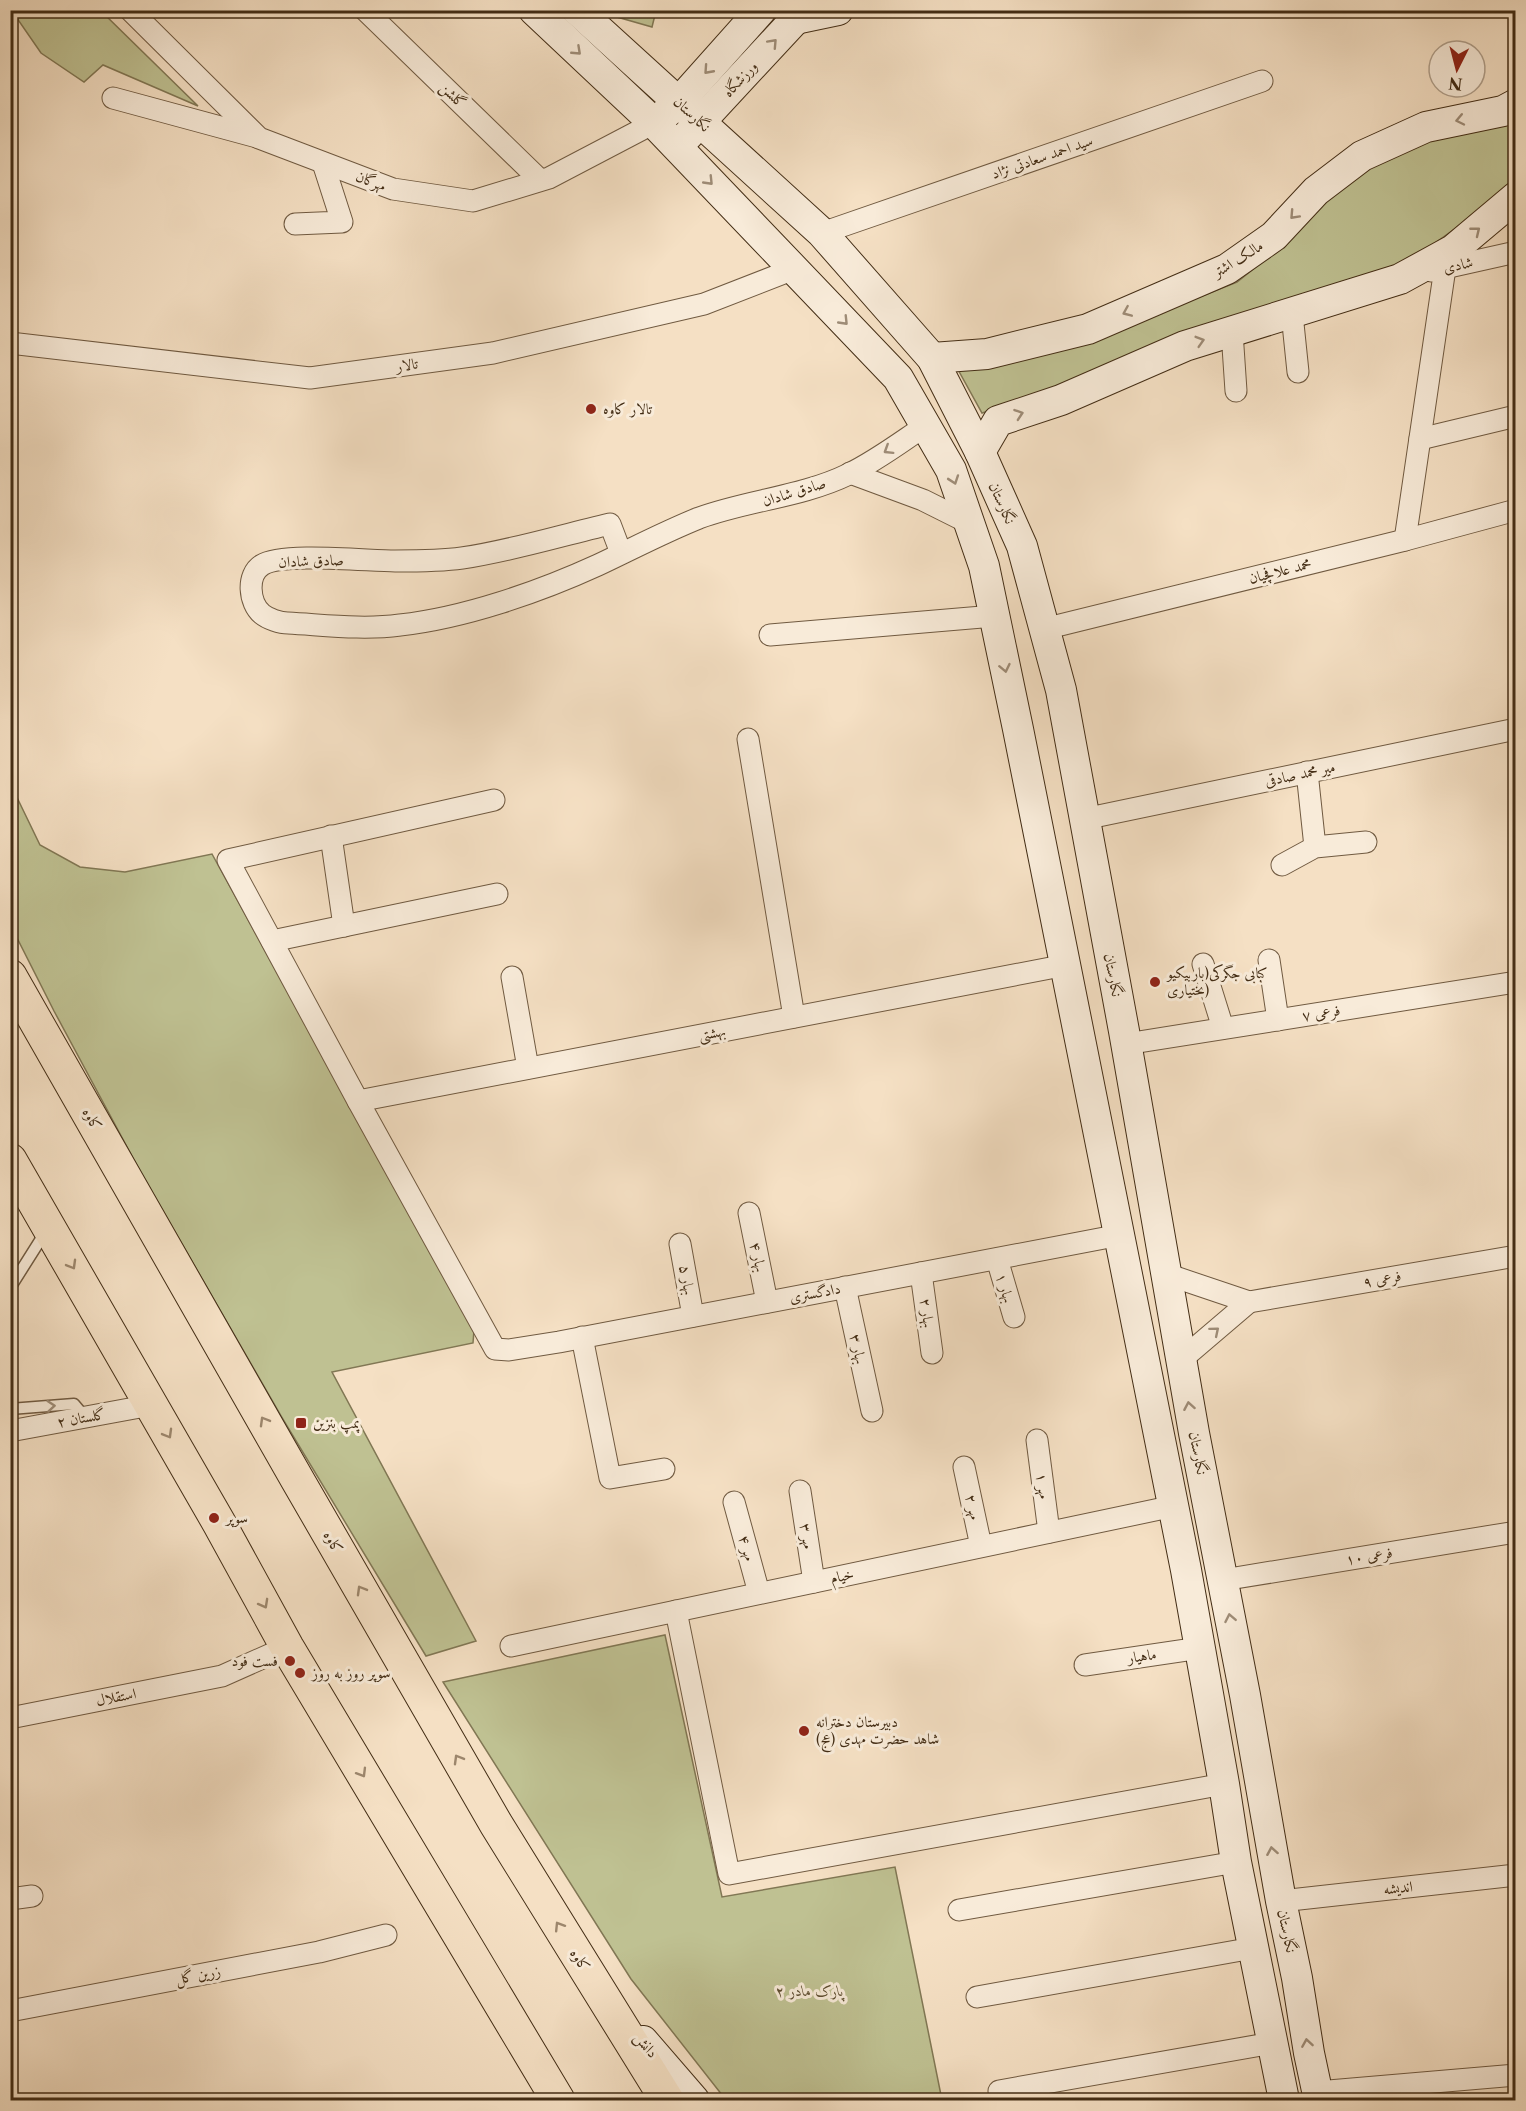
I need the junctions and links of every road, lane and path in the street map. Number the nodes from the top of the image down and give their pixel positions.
1 (130, 10) edge
2 (365, 10) edge
3 (534, 10) edge
4 (577, 10) edge
5 (761, 10) edge
6 (838, 10) edge
7 (800, 15) edge
8 (1262, 81) dead end
9 (113, 98) dead end
10 (679, 102) junction
11 (1515, 104) edge
12 (700, 122) junction
13 (654, 123) junction
14 (259, 138) junction
15 (676, 147) junction
16 (323, 163) junction
17 (540, 180) junction
18 (1515, 197) edge
19 (295, 224) dead end
20 (822, 233) junction
21 (1515, 251) edge
22 (1445, 268) junction
23 (794, 269) junction
24 (1400, 279) junction
25 (1292, 314) junction
26 (1233, 332) junction
27 (10, 343) edge
28 (932, 358) junction
29 (1298, 372) dead end
30 (1236, 390) dead end
31 (1515, 416) edge
32 (925, 426) junction
33 (1420, 438) junction
34 (980, 452) junction
35 (850, 473) junction
36 (1515, 510) edge
37 (969, 524) junction
38 (1405, 540) junction
39 (621, 553) junction
40 (994, 616) junction
41 (1044, 629) junction
42 (770, 635) dead end
43 (1067, 723) junction
44 (1018, 729) junction
45 (1515, 729) edge
46 (748, 739) dead end
47 (1307, 772) junction
48 (494, 800) dead end
49 (1084, 819) junction
50 (331, 836) junction
51 (1366, 842) dead end
52 (1315, 847) junction
53 (1282, 865) dead end
54 (497, 894) dead end
55 (344, 926) junction
56 (272, 941) junction
57 (1269, 960) dead end
58 (1203, 963) dead end
59 (1066, 965) junction
60 (10, 976) edge
61 (512, 977) dead end
62 (1515, 982) edge
63 (794, 1017) junction
64 (1278, 1020) junction
65 (1223, 1028) junction
66 (1126, 1044) junction
67 (528, 1068) junction
68 (358, 1101) junction
69 (11, 1163) edge
70 (748, 1213) dead end
71 (49, 1226) junction
72 (1120, 1235) junction
73 (680, 1244) dead end
74 (1515, 1256) edge
75 (997, 1259) junction
76 (921, 1273) junction
77 (1166, 1274) junction
78 (844, 1287) junction
79 (10, 1288) edge
80 (767, 1302) junction
81 (1249, 1302) junction
82 (693, 1316) junction
83 (1014, 1317) dead end
84 (582, 1337) junction
85 (932, 1353) dead end
86 (1181, 1360) junction
87 (151, 1405) junction
88 (10, 1409) edge
89 (872, 1411) dead end
90 (85, 1418) junction
91 (10, 1431) edge
92 (1037, 1440) dead end
93 (964, 1467) dead end
94 (664, 1469) dead end
95 (801, 1491) dead end
96 (734, 1502) dead end
97 (1174, 1506) junction
98 (1049, 1532) junction
99 (1515, 1532) edge
100 (981, 1546) junction
101 (1222, 1580) junction
102 (814, 1582) junction
103 (759, 1593) junction
104 (676, 1611) junction
105 (511, 1646) dead end
106 (287, 1647) junction
107 (1200, 1648) junction
108 (1236, 1648) junction
109 (1085, 1665) dead end
110 (1245, 1695) junction
111 (1210, 1703) junction
112 (10, 1718) edge
113 (1224, 1784) junction
114 (1236, 1862) junction
115 (1515, 1875) edge
116 (32, 1896) dead end
117 (10, 1899) edge
118 (1281, 1901) junction
119 (959, 1910) dead end
120 (386, 1935) dead end
121 (1253, 1948) junction
122 (598, 1989) junction
123 (977, 1997) dead end
124 (10, 2011) edge
125 (1272, 2043) junction
126 (1515, 2075) edge
127 (999, 2091) dead end
128 (1318, 2096) edge
129 (558, 2100) edge
130 (667, 2100) edge
131 (693, 2100) edge
132 (1284, 2100) edge

1 - 14 street, مهرگان
2 - 17 street, گلشن
3 -> 13 main road
4 - 10 main road, نگارستان
5 -> 10 main road, ورزشگاه
6 - 7 main road
12 -> 7 main road, ورزشگاه
8 - 20 street, سید احمد سعادتی نژاد
9 - 14 street
10 - 12 main road, نگارستان
10 - 13 main road, ورزشگاه
11 -> 28 main road, مالک اشتر
12 - 15 main road, ورزشگاه
12 - 20 main road, نگارستان
13 - 15 main road
13 - 17 street, مهرگان
14 - 16 street, مهرگان
15 -> 23 main road
16 - 17 street, مهرگان
16 - 19 street
24 -> 18 main road
20 - 28 main road, نگارستان
21 - 22 street, شادی
22 - 24 street, شادی
22 - 33 street
23 - 27 street, تالار
23 -> 32 main road
24 - 25 main road
25 - 26 main road
25 - 29 street
26 - 30 street
34 -> 26 main road
28 - 34 main road, نگارستان
31 - 33 street
32 -> 35 street, صادق شادان
32 -> 37 main road
33 - 38 street
34 - 41 main road, نگارستان
35 - 37 street
35 - 39 street, صادق شادان
36 - 38 street, محمد علافچیان
37 - 40 main road
38 - 41 street, محمد علافچیان
39 - 39 street, صادق شادان
40 - 42 street
40 -> 44 main road
41 - 43 main road, نگارستان
43 - 44 main road
43 - 49 main road, نگارستان
44 - 59 main road
45 - 47 street, میر محمد صادقی
46 - 63 street
47 - 49 street, میر محمد صادقی
47 - 52 street
48 - 50 street
49 - 66 main road, نگارستان
50 - 55 street
50 - 56 street
51 - 52 street
52 - 53 street
54 - 55 street
55 - 56 street
56 - 68 street
57 - 64 street
58 - 65 street
59 - 63 street, بهشتی
59 - 72 main road
122 -> 60 main road, کاوه
61 - 67 street
62 - 64 street, فرعی ۷
63 - 67 street, بهشتی
64 - 65 street, فرعی ۷
65 - 66 street, فرعی ۷
66 - 77 main road, نگارستان
67 - 68 street, بهشتی
68 - 84 street, دادگستری
69 - 71 main road
70 - 80 street, بهار ۴
71 - 79 lane
71 -> 87 main road
72 - 75 street, دادگستری
72 - 97 main road
73 - 82 street, بهار ۵
74 - 81 street, فرعی ۹
75 - 76 street, دادگستری
75 - 83 street, بهار ۱
76 - 78 street, دادگستری
76 - 85 street, بهار ۲
77 - 81 street
77 - 86 main road, نگارستان
78 - 80 street, دادگستری
78 - 89 street, بهار ۳
80 - 82 street, دادگستری
86 -> 81 street
82 - 84 street, دادگستری
84 - 94 street
101 -> 86 main road, نگارستان
87 - 90 street, گلستان ۲
87 -> 106 main road
88 -> 90 lane
90 - 91 street, گلستان ۲
92 - 98 street, مهر ۱
93 - 100 street, مهر ۲
95 - 102 street, مهر ۳
96 - 103 street, مهر ۴
97 - 98 street, خیام
97 - 107 main road
98 - 100 street, خیام
99 - 101 street, فرعی ۱۰
100 - 102 street, خیام
108 -> 101 main road, نگارستان
102 - 103 street, خیام
103 - 104 street, خیام
104 - 105 street, خیام
104 - 113 street
106 - 112 street, استقلال
106 -> 129 main road
107 - 108 main road
107 - 109 street, ماهیار
107 - 111 main road
108 - 110 main road, نگارستان
110 - 111 main road
118 -> 110 main road, نگارستان
111 - 113 main road
113 - 114 main road
114 - 119 street
114 - 121 main road
115 - 118 street, اندیشه
116 - 117 street
128 -> 118 main road, نگارستان
120 - 124 street, زرین گل
121 - 123 street
121 - 125 main road
122 - 130 main road, کاوه
122 - 131 main road, دانش
125 - 127 street
125 - 132 main road
126 - 128 street

